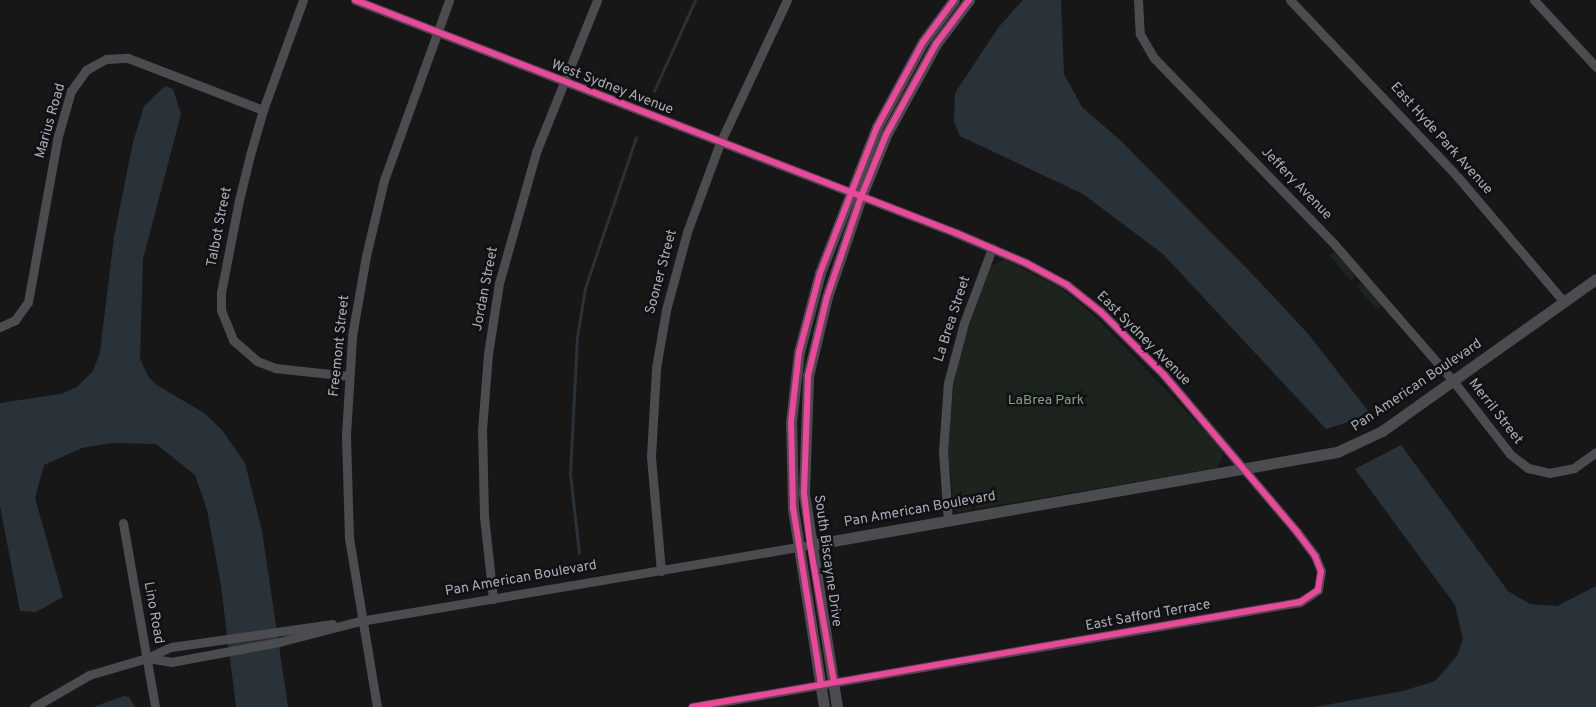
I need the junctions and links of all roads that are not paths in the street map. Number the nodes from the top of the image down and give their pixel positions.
1 (304, 0) edge
2 (355, 0) edge
3 (448, 0) edge
4 (597, 0) edge
5 (787, 0) edge
6 (969, 0) edge
7 (1138, 0) edge
8 (1290, 0) edge
9 (1534, 0) edge
10 (952, 4) edge
11 (436, 32) junction
12 (1596, 68) edge
13 (561, 82) junction
14 (263, 110) junction
15 (720, 143) junction
16 (856, 195) junction
17 (992, 248) junction
18 (1596, 280) edge
19 (1564, 302) junction
20 (0, 327) edge
21 (349, 376) junction
22 (1454, 382) junction
23 (1596, 452) edge
24 (1247, 470) junction
25 (948, 520) junction
26 (124, 523) dead end
27 (804, 546) junction
28 (661, 570) junction
29 (493, 599) junction
30 (360, 621) junction
31 (147, 658) junction
32 (834, 682) junction
33 (821, 684) junction
34 (34, 707) edge
35 (155, 707) edge
36 (377, 707) edge
37 (692, 707) edge
38 (824, 707) edge
39 (837, 707) edge

1 - 14 street, Talbot Street
2 - 11 street, West Sydney Avenue
3 - 11 street, Freemont Street
4 - 13 street, Jordan Street
5 - 15 street, Sooner Street
6 - 10 street, South Biscayne Drive
7 - 22 street, Jeffery Avenue
8 - 19 street, East Hyde Park Avenue
9 - 12 street
10 - 16 street, South Biscayne Drive
11 - 13 street, West Sydney Avenue
11 - 21 street, Freemont Street
13 - 15 street, West Sydney Avenue
13 - 29 street, Jordan Street
14 - 20 street, Marius Road
14 - 21 street, Talbot Street
15 - 16 street, West Sydney Avenue
15 - 28 street, Sooner Street
16 - 17 street, East Sydney Avenue
16 - 27 street, South Biscayne Drive
17 - 24 street, East Sydney Avenue
17 - 25 street, La Brea Street
18 - 19 street, Pan American Boulevard
19 - 22 street, Pan American Boulevard
21 - 30 street, Freemont Street
22 - 23 street, Merril Street
22 - 24 street, Pan American Boulevard
24 - 25 street, Pan American Boulevard
24 - 32 street, East Safford Terrace
25 - 27 street, Pan American Boulevard
26 - 31 street, Lino Road
27 - 28 street, Pan American Boulevard
27 - 32 street, South Biscayne Drive
27 - 33 street, South Biscayne Drive
28 - 29 street, Pan American Boulevard
29 - 30 street, Pan American Boulevard
30 - 31 street
30 - 31 street, Pan American Boulevard
30 - 36 street, Freemont Street
31 - 34 street, Pan American Boulevard
31 - 35 street, Lino Road
32 - 33 street, East Safford Terrace
32 - 39 street, South Biscayne Drive
33 - 37 street, East Safford Terrace
33 - 38 street, South Biscayne Drive

